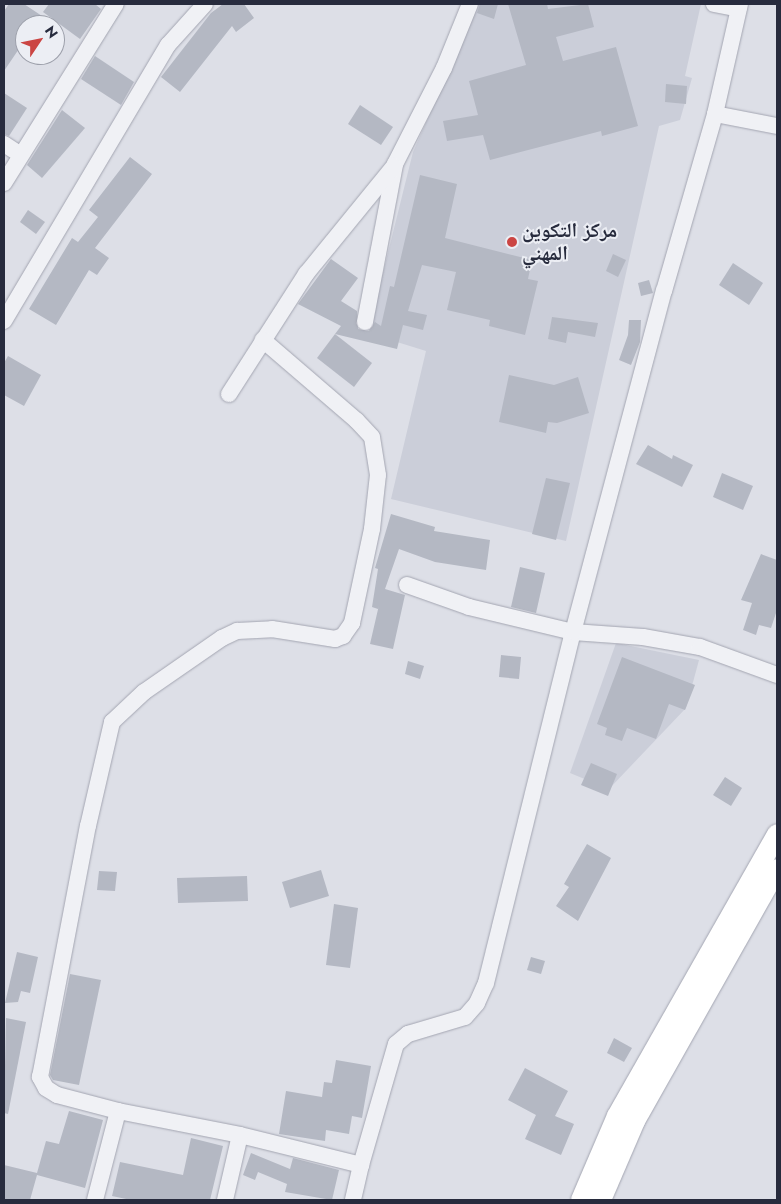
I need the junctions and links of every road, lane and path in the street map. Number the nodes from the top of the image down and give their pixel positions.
1 (116, 4) edge
2 (204, 4) edge
3 (470, 4) edge
4 (714, 4) edge
5 (740, 6) edge
6 (715, 114) junction
7 (777, 126) edge
8 (4, 144) edge
9 (22, 155) junction
10 (395, 164) junction
11 (4, 183) edge
12 (4, 321) edge
13 (365, 322) dead end
14 (263, 340) junction
15 (229, 394) dead end
16 (406, 585) dead end
17 (573, 632) junction
18 (777, 675) edge
19 (777, 834) edge
20 (777, 869) edge
21 (118, 1110) junction
22 (240, 1135) junction
23 (361, 1165) junction
24 (95, 1200) edge
25 (225, 1200) edge
26 (353, 1200) edge
27 (580, 1200) edge
28 (600, 1200) edge

1 - 9 street
2 - 12 street
3 - 10 street
4 - 5 street
5 - 6 street
6 - 7 street
6 - 17 street
8 - 9 street
9 - 11 street
10 - 13 street
10 - 14 street
14 - 15 street
14 - 21 street
16 - 17 street
17 - 18 street
17 - 23 street
19 - 27 main road
20 - 28 main road
21 - 22 street
21 - 24 street
22 - 23 street
22 - 25 street
23 - 26 street

